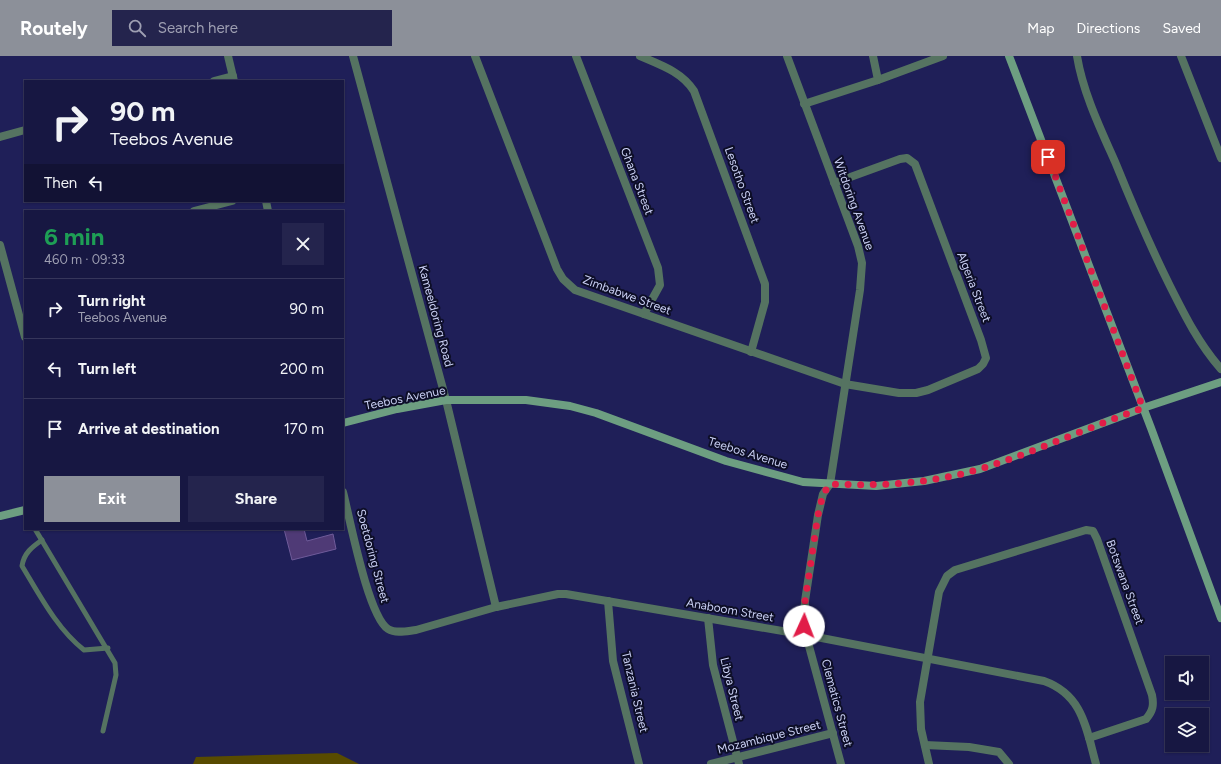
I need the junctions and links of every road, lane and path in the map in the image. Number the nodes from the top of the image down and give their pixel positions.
1 (228, 56) edge
2 (353, 56) edge
3 (475, 56) edge
4 (576, 56) edge
5 (640, 56) edge
6 (787, 56) edge
7 (873, 56) edge
8 (943, 56) edge
9 (1009, 56) edge
10 (1077, 56) edge
11 (1181, 56) edge
12 (233, 78) edge
13 (220, 80) edge
14 (878, 80) junction
15 (804, 104) junction
16 (24, 130) edge
17 (0, 137) edge
18 (1221, 158) edge
19 (834, 183) junction
20 (228, 202) edge
21 (198, 210) edge
22 (0, 245) edge
23 (644, 314) junction
24 (24, 333) edge
25 (751, 352) junction
26 (1221, 369) edge
27 (1221, 382) edge
28 (845, 384) junction
29 (446, 400) junction
30 (1143, 408) junction
31 (344, 423) edge
32 (830, 484) junction
33 (344, 496) edge
34 (24, 511) edge
35 (0, 516) edge
36 (36, 530) edge
37 (42, 540) junction
38 (608, 601) junction
39 (496, 607) junction
40 (708, 618) junction
41 (1221, 618) edge
42 (383, 624) joint
43 (806, 635) junction
44 (108, 648) junction
45 (929, 660) junction
46 (103, 731) dead end
47 (833, 733) junction
48 (1089, 738) junction
49 (925, 745) junction
50 (738, 761) edge
51 (639, 764) edge
52 (711, 764) edge
53 (841, 764) edge
54 (930, 764) edge
55 (1009, 764) edge
56 (1096, 764) edge

1 - 12 street
2 - 29 street, Kameeldoring Road
3 - 23 street, Zimbabwe Street
4 - 23 street, Ghana Street
5 - 25 street, Lesotho Street
6 - 15 street, Witdoring Avenue
7 - 14 street
8 - 14 street
9 - 30 street
10 - 26 street
11 - 18 street
12 - 13 street
14 - 15 street
15 - 19 street, Witdoring Avenue
16 - 17 street
19 - 28 street, Witdoring Avenue
19 - 28 street, Algeria Street
20 - 21 street
22 - 24 street
23 - 25 street, Zimbabwe Street
25 - 28 street, Zimbabwe Street
27 - 30 street, Teebos Avenue
28 - 32 street, Witdoring Avenue
29 - 31 street, Teebos Avenue
29 - 32 street, Teebos Avenue
29 - 39 street, Kameeldoring Road
30 - 32 street, Teebos Avenue
30 - 41 street
32 - 43 street, Clematics Street
33 - 42 street, Soetdoring Street
34 - 35 street
36 - 37 lane
37 - 44 lane
37 - 44 lane
38 - 39 street, Anaboom Street
38 - 40 street, Anaboom Street
38 - 51 street, Tanzania Street
39 - 42 street, Anaboom Street
40 - 43 street, Anaboom Street
40 - 50 street, Libya Street
43 - 45 street, Anaboom Street
43 - 47 street, Clematics Street
44 - 46 lane
45 - 48 street, Anaboom Street
45 - 48 street, Botswana Street
45 - 49 street
47 - 50 street, Mozambique Street
47 - 53 street, Clematics Street
48 - 56 street, Anaboom Street
49 - 54 street
49 - 55 street
50 - 52 street, Mozambique Street

